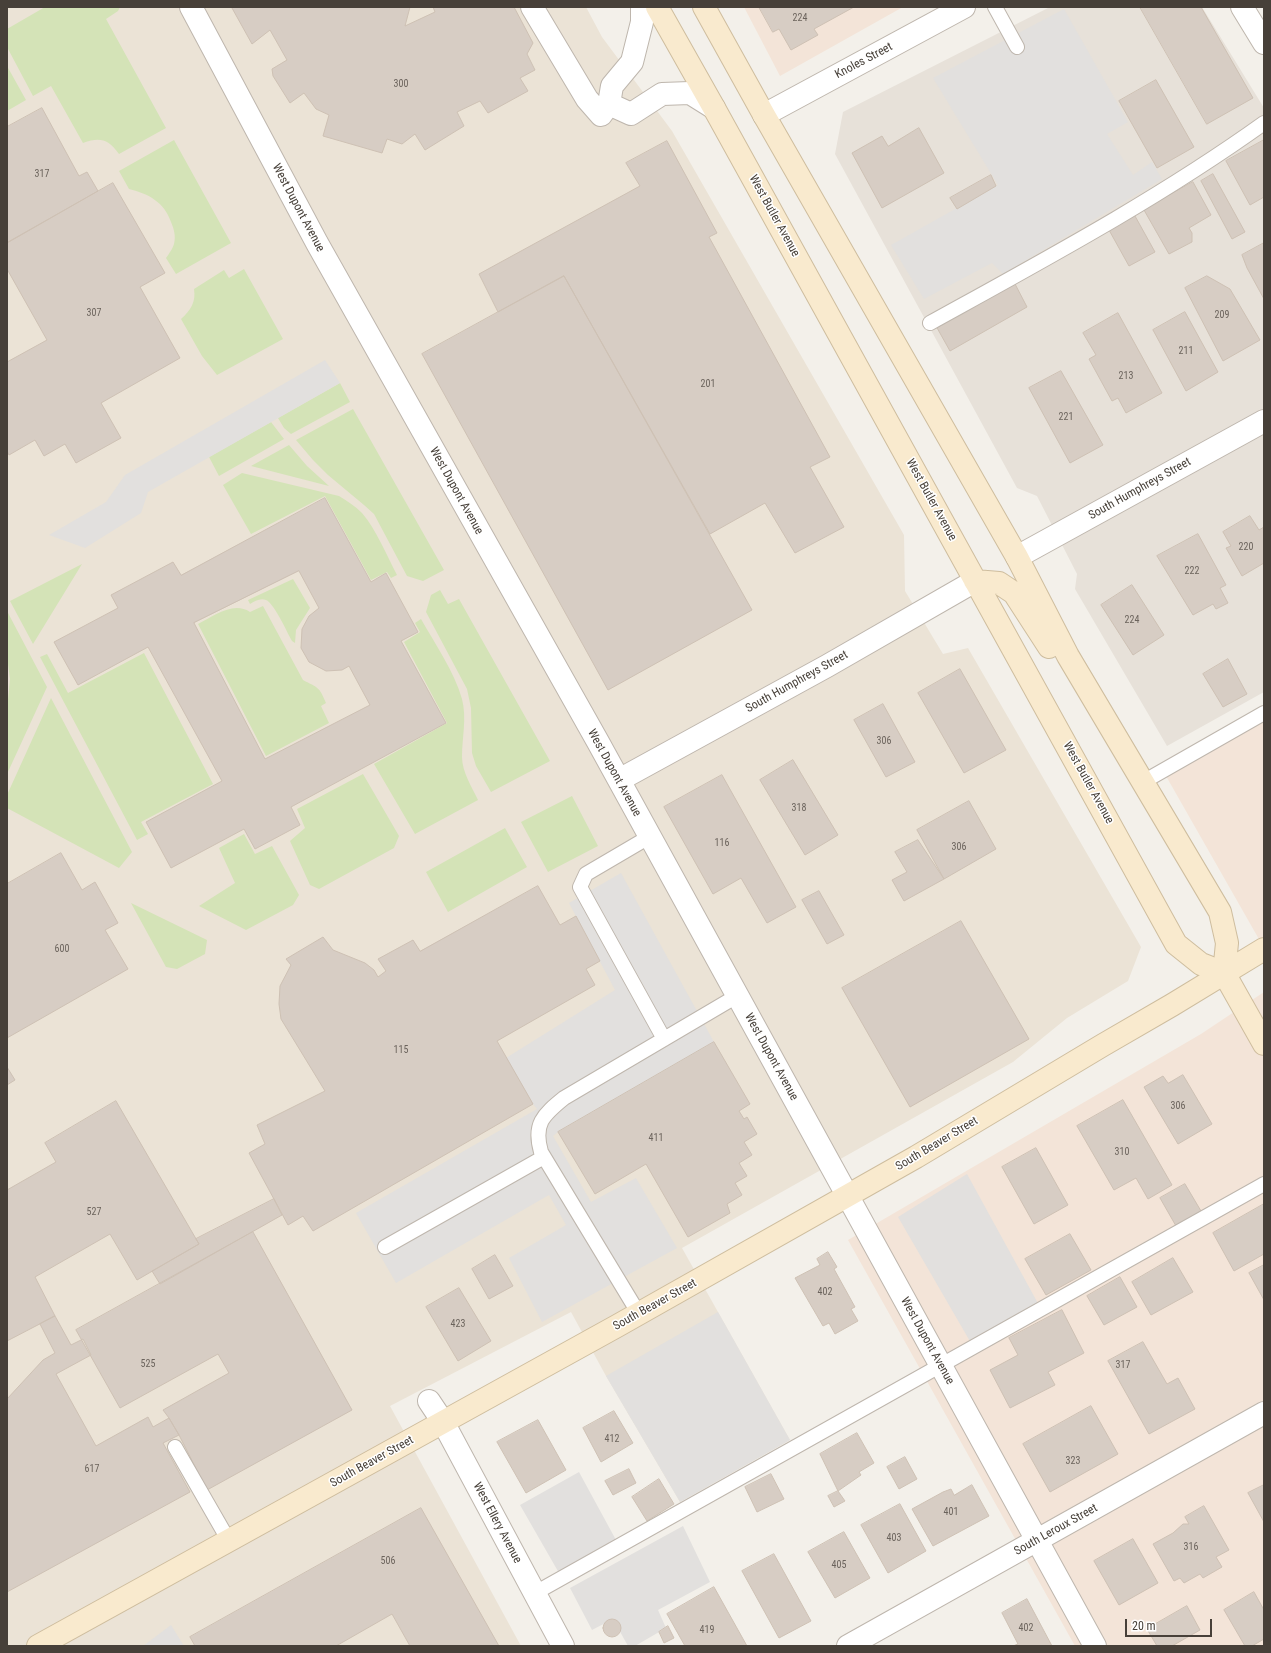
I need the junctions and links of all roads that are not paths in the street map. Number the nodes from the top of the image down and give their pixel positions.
1 (191, 7) edge
2 (532, 7) edge
3 (642, 7) edge
4 (657, 7) edge
5 (704, 7) edge
6 (964, 7) edge
7 (995, 7) edge
8 (1242, 7) edge
9 (940, 12) edge
10 (1264, 43) edge
11 (1017, 47) dead end
12 (609, 104) junction
13 (714, 108) junction
14 (764, 115) junction
15 (1264, 123) edge
16 (930, 323) dead end
17 (1264, 421) edge
18 (1017, 557) junction
19 (975, 581) junction
20 (1068, 656) junction
21 (1264, 712) edge
22 (619, 780) junction
23 (1143, 782) junction
24 (649, 837) junction
25 (1264, 949) edge
26 (1224, 973) junction
27 (737, 996) junction
28 (664, 1039) junction
29 (1264, 1044) edge
30 (544, 1157) junction
31 (1264, 1184) edge
32 (847, 1196) junction
33 (385, 1247) dead end
34 (639, 1314) junction
35 (941, 1366) junction
36 (429, 1401) dead end
37 (1264, 1413) edge
38 (442, 1422) junction
39 (175, 1447) dead end
40 (1037, 1540) junction
41 (229, 1541) junction
42 (534, 1593) junction
43 (38, 1646) edge
44 (563, 1646) edge
45 (848, 1646) edge
46 (1096, 1646) edge

1 - 22 street, West Dupont Avenue
2 - 12 street
3 - 12 street
4 - 13 main road, West Butler Avenue
5 - 14 main road
6 - 9 street, Knoles Street
7 - 11 lane
8 - 10 street
9 - 14 street, Knoles Street
12 - 13 street
13 - 19 main road, West Butler Avenue
14 - 18 main road
15 - 16 lane
17 - 18 street, South Humphreys Street
18 - 20 main road
19 - 20 main road
19 - 22 street, South Humphreys Street
19 - 26 main road, West Butler Avenue
20 - 23 main road
21 - 23 lane
22 - 24 street, West Dupont Avenue
23 - 26 main road
24 - 27 street, West Dupont Avenue
24 - 28 lane
25 - 26 main road, South Beaver Street
26 - 29 main road
26 - 32 main road, South Beaver Street
27 - 28 lane
27 - 32 street, West Dupont Avenue
28 - 30 lane
30 - 33 lane
30 - 34 lane
31 - 35 lane
32 - 34 main road, South Beaver Street
32 - 35 street, West Dupont Avenue
34 - 38 main road, South Beaver Street
35 - 40 street, West Dupont Avenue
35 - 42 lane
36 - 38 street, West Ellery Avenue
37 - 40 street, South Leroux Street
38 - 41 main road, South Beaver Street
38 - 42 street, West Ellery Avenue
39 - 41 lane
40 - 45 street, South Leroux Street
40 - 46 street, West Dupont Avenue
41 - 43 main road, South Beaver Street
42 - 44 street, West Ellery Avenue

